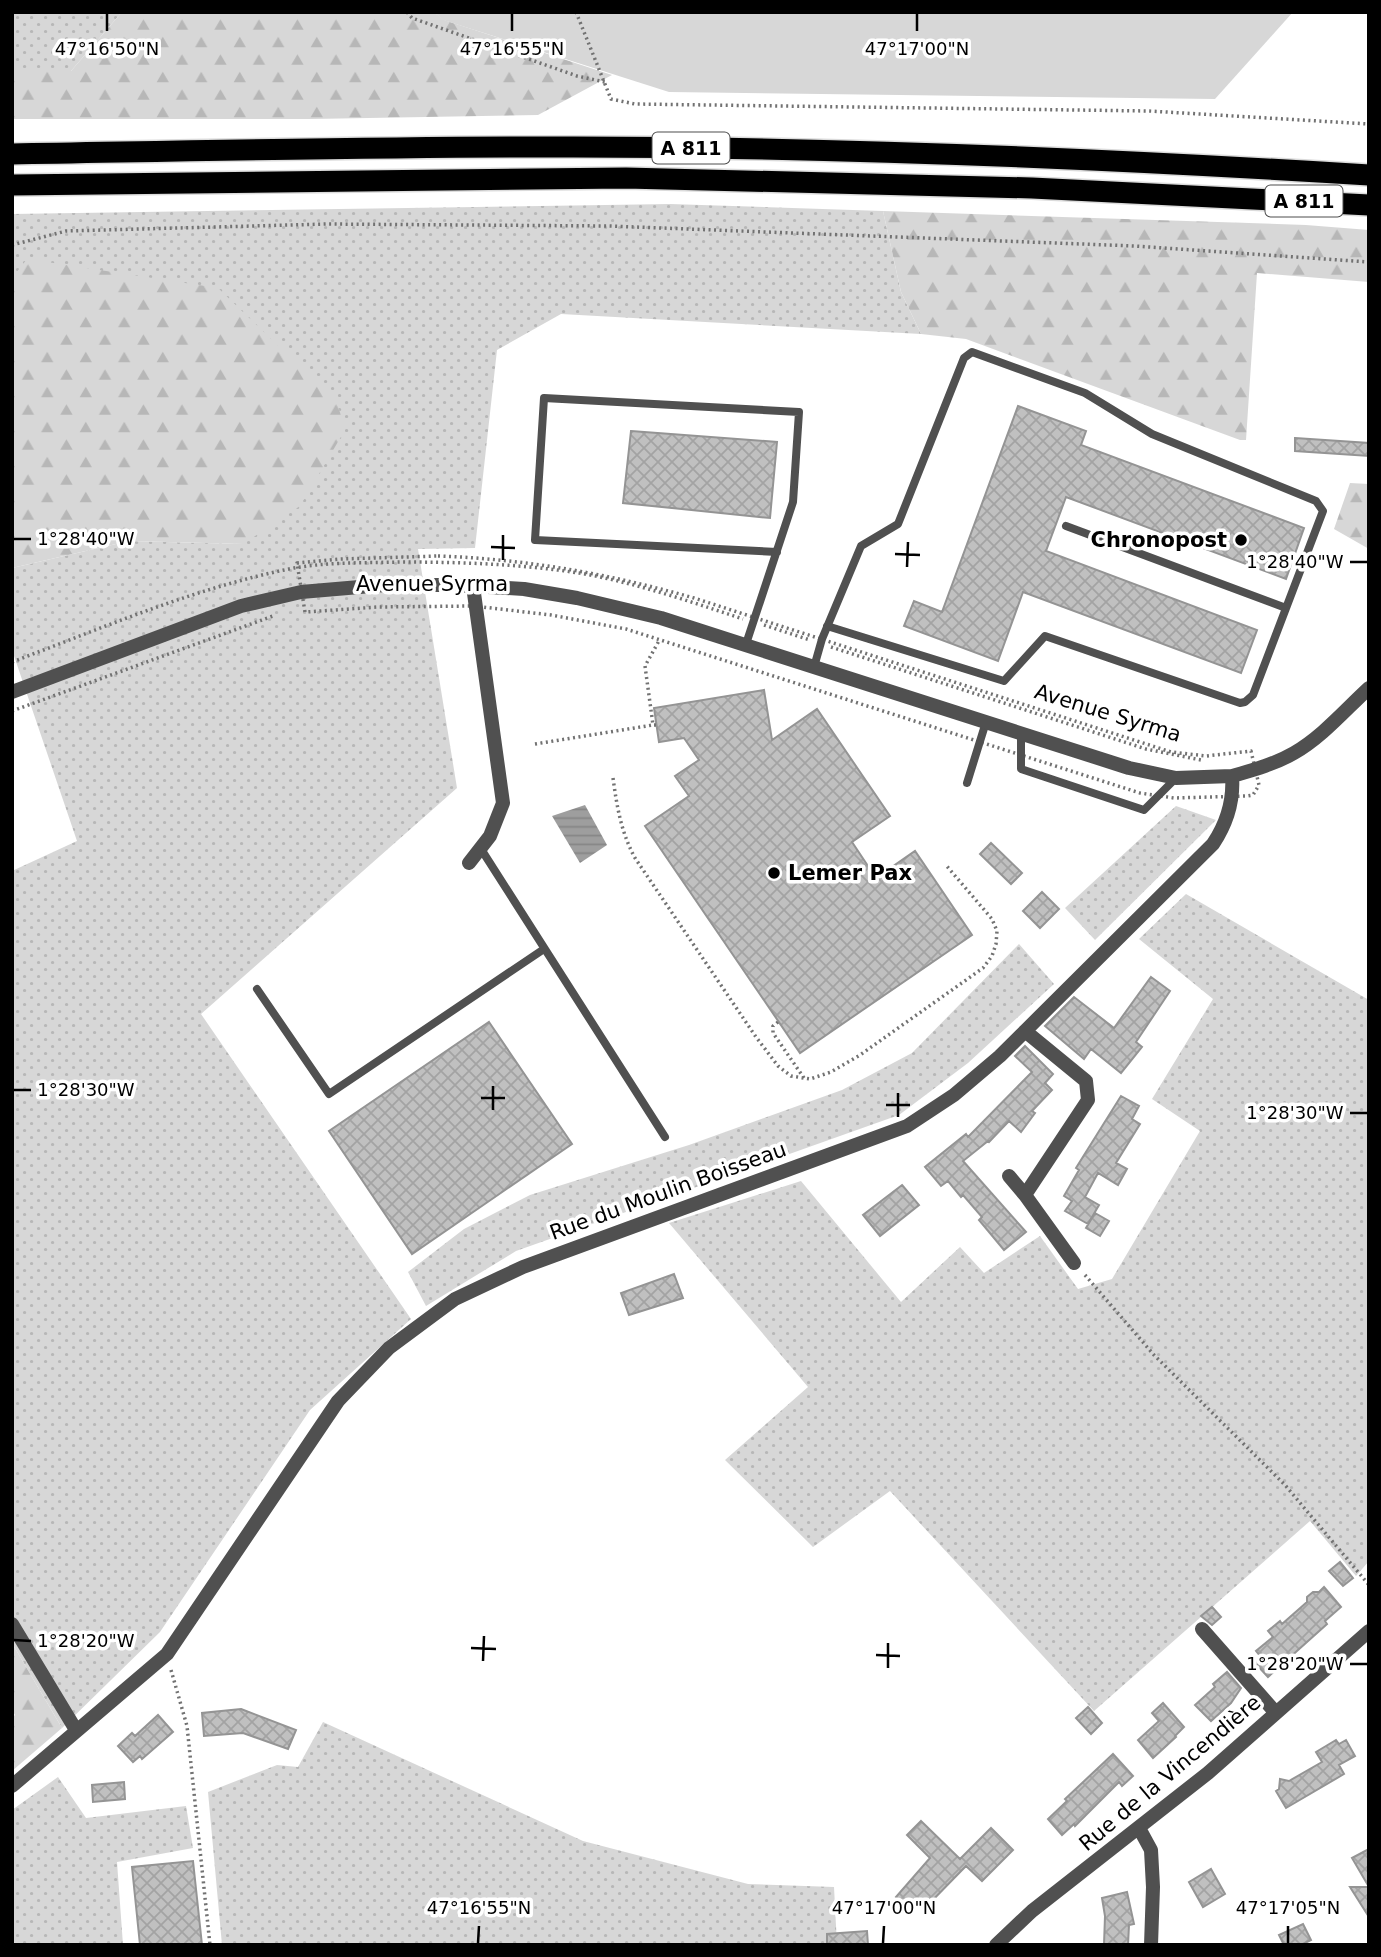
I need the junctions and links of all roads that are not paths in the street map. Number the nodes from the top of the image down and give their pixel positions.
1 (12, 154) edge
2 (1369, 175) edge
3 (12, 186) edge
4 (1369, 205) edge
5 (1066, 526) dead end
6 (777, 552) junction
7 (473, 586) junction
8 (1286, 608) junction
9 (827, 626) junction
10 (746, 645) junction
11 (814, 667) junction
12 (1369, 688) edge
13 (12, 692) edge
14 (986, 722) junction
15 (1021, 733) junction
16 (1176, 778) junction
17 (967, 783) dead end
18 (1233, 787) junction
19 (481, 849) junction
20 (469, 863) dead end
21 (544, 948) junction
22 (257, 989) dead end
23 (1025, 1031) junction
24 (665, 1137) dead end
25 (1009, 1176) dead end
26 (1025, 1195) junction
27 (1074, 1263) road end
28 (12, 1624) edge
29 (1202, 1629) dead end
30 (1369, 1631) edge
31 (1276, 1713) junction
32 (76, 1730) junction
33 (12, 1786) edge
34 (1139, 1828) junction
35 (996, 1945) edge
36 (1151, 1945) edge

1 - 2 highway, A 811
3 - 4 highway, A 811
5 - 8 lane
6 - 6 lane
6 - 10 lane
7 - 10 street, Avenue Syrma
7 - 13 street, Avenue Syrma
7 - 19 street
8 - 9 lane
8 - 9 lane
9 - 11 lane
10 - 11 street, Avenue Syrma
11 - 14 street, Avenue Syrma
12 - 18 street
14 - 15 street, Avenue Syrma
14 - 17 lane
15 - 16 street, Avenue Syrma
15 - 16 lane
16 - 18 street, Avenue Syrma
18 - 23 street, Rue du Moulin Boisseau
19 - 20 street
19 - 21 lane
21 - 22 lane
21 - 24 lane
23 - 26 street
23 - 32 street, Rue du Moulin Boisseau
25 - 26 street
26 - 27 street
28 - 32 street
29 - 31 street
30 - 31 street, Rue de la Vincendière
31 - 34 street, Rue de la Vincendière
32 - 33 street, Rue du Moulin Boisseau
34 - 35 street, Rue de la Vincendière
34 - 36 street

